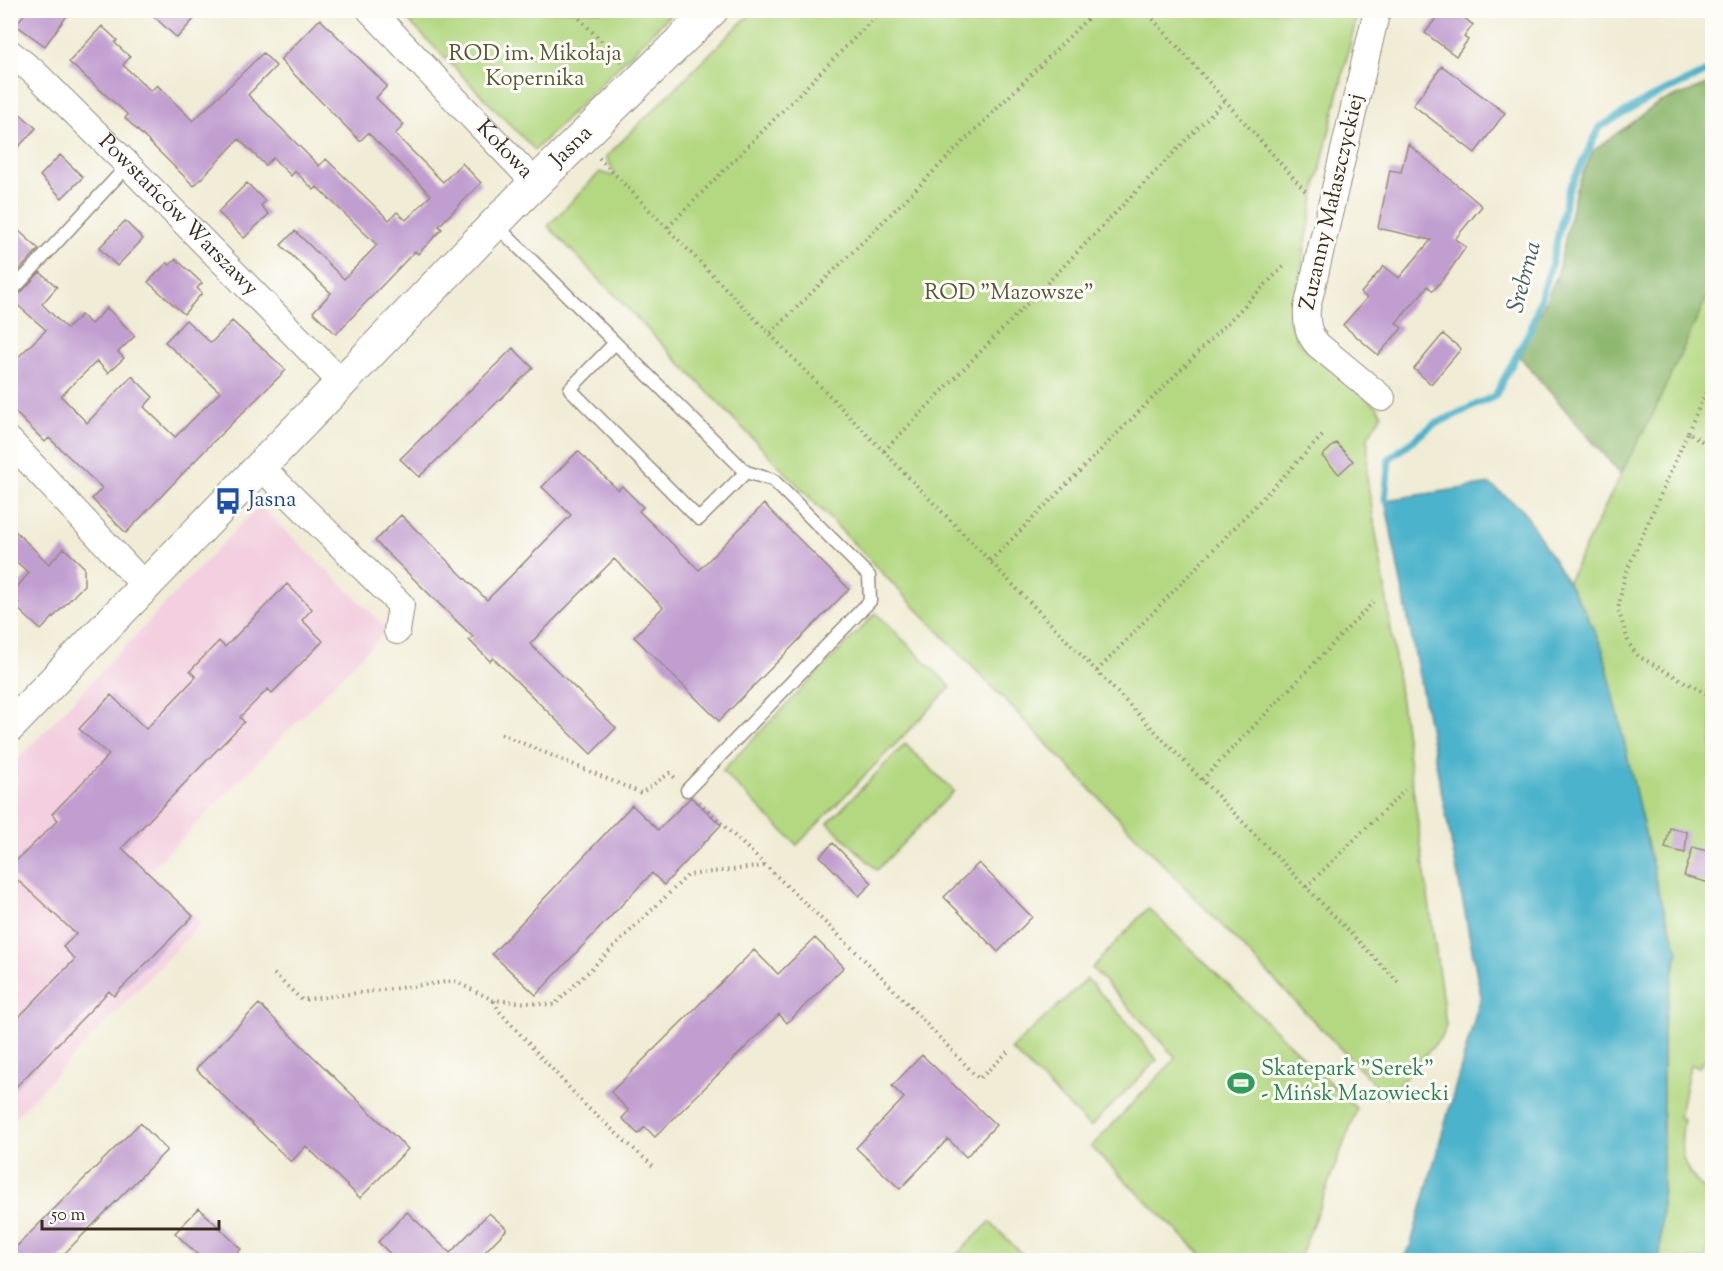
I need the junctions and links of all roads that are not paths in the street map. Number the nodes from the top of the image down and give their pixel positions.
1 (370, 10) edge
2 (712, 10) edge
3 (1377, 10) edge
4 (10, 53) edge
5 (128, 165) junction
6 (537, 185) junction
7 (495, 224) junction
8 (10, 293) edge
9 (615, 343) junction
10 (342, 383) junction
11 (1382, 398) dead end
12 (10, 441) edge
13 (261, 467) junction
14 (746, 472) junction
15 (145, 586) junction
16 (397, 631) dead end
17 (10, 726) edge
18 (687, 790) road end

1 - 6 street, Kołowa
2 - 6 street, Jasna
3 - 11 street, Zuzanny Małaszczyckiej
4 - 5 street, Powstańców Warszawy
5 - 8 lane
5 - 10 street, Powstańców Warszawy
6 - 7 street, Jasna
7 - 9 lane
7 - 10 street, Jasna
9 - 14 lane
9 - 14 lane
10 - 13 street, Jasna
12 - 15 street
13 - 15 street, Jasna
13 - 16 street
14 - 18 lane
15 - 17 street, Jasna

